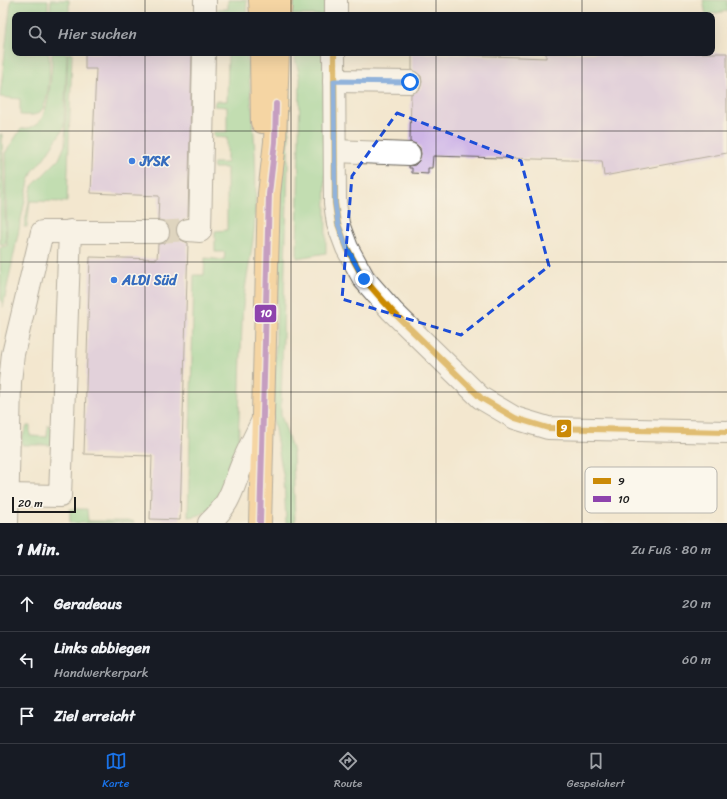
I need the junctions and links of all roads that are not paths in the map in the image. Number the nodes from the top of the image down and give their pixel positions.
1 (205, 0) edge
2 (260, 0) edge
3 (281, 0) edge
4 (336, 0) edge
5 (205, 12) edge
6 (261, 12) edge
7 (280, 12) edge
8 (336, 12) edge
9 (204, 56) edge
10 (261, 56) edge
11 (278, 56) edge
12 (334, 56) edge
13 (334, 81) junction
14 (410, 82) dead end
15 (335, 151) junction
16 (409, 154) dead end
17 (268, 194) junction
18 (188, 230) tunnel mouth
19 (70, 231) junction
20 (158, 232) tunnel mouth
21 (263, 420) junction
22 (727, 432) edge
23 (6, 495) junction
24 (7, 523) edge
25 (209, 523) edge
26 (260, 523) edge

1 - 5 street
2 - 6 main road
3 - 7 main road
4 - 8 street
9 - 18 street
10 - 17 main road
11 - 17 main road
12 - 13 street
13 - 14 street
13 - 15 street
15 - 16 street
15 - 22 street
17 - 21 main road
19 - 20 street
19 - 23 street
19 - 23 street
21 - 25 street
21 - 26 main road
23 - 24 street

